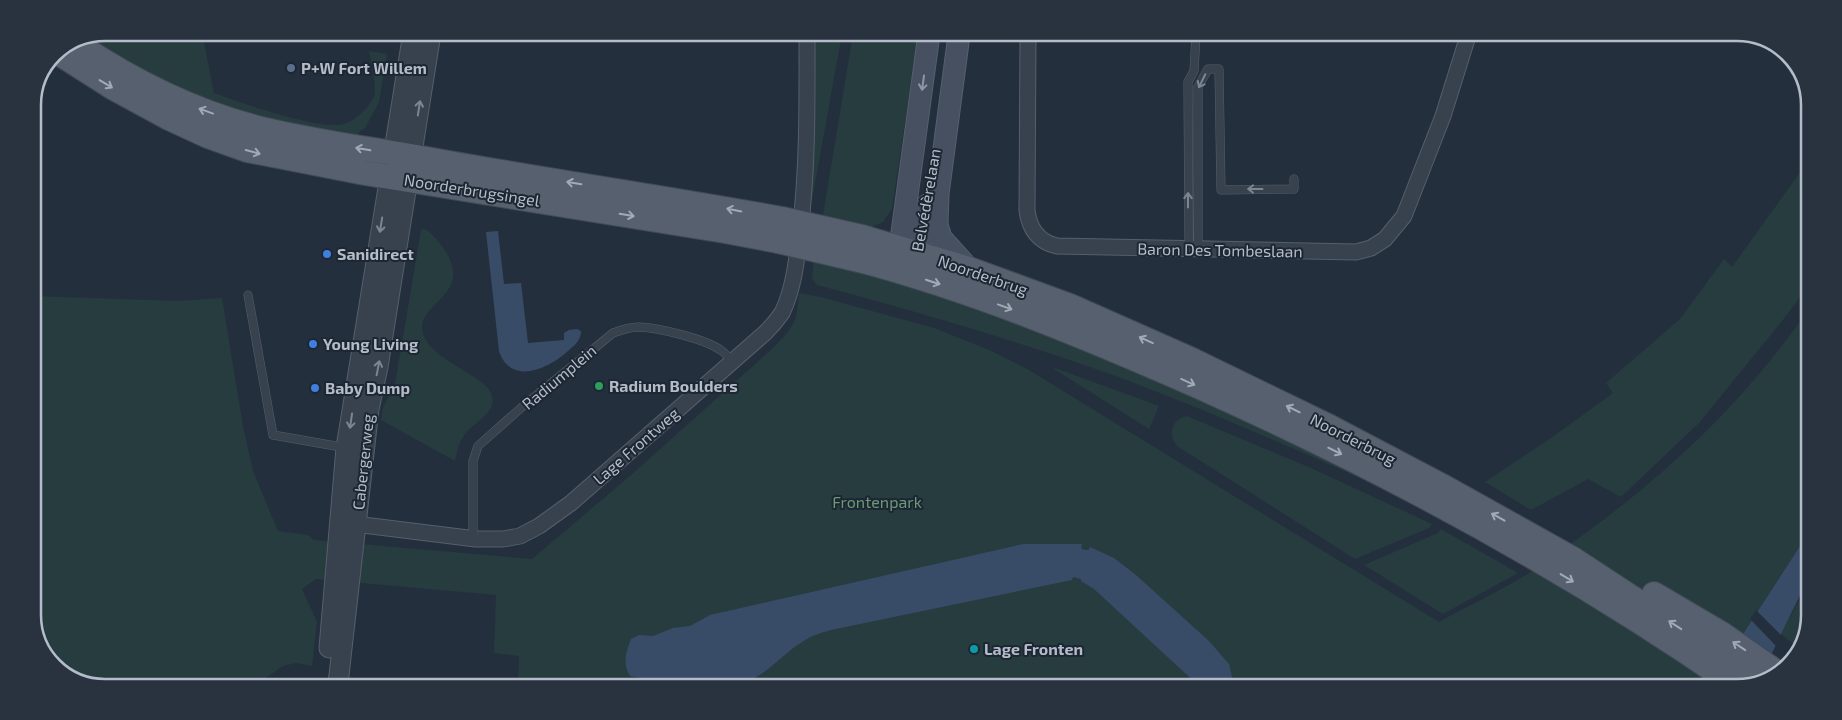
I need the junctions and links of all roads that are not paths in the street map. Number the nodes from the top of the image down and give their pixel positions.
1 (412, 41) edge
2 (429, 41) edge
3 (807, 41) edge
4 (928, 41) edge
5 (958, 41) edge
6 (958, 41) edge
7 (1028, 41) edge
8 (1196, 41) edge
9 (1466, 41) edge
10 (81, 46) edge
11 (64, 57) edge
12 (402, 155) junction
13 (398, 179) junction
14 (1294, 179) dead end
15 (780, 230) junction
16 (861, 248) junction
17 (1193, 249) junction
18 (910, 250) junction
19 (969, 269) junction
20 (906, 273) junction
21 (248, 295) dead end
22 (733, 362) junction
23 (355, 449) junction
24 (348, 524) junction
25 (473, 538) junction
26 (1533, 547) junction
27 (1572, 559) junction
28 (342, 582) junction
29 (1771, 669) edge
30 (1753, 677) edge
31 (327, 679) edge
32 (338, 679) edge
33 (1726, 679) edge

1 - 12 street, Cabergerweg
12 -> 2 street, Cabergerweg
3 - 22 street, Lage Frontweg
4 -> 18 main road, Belvédèrelaan
5 - 18 main road, Belvédèrelaan
6 - 19 main road
7 - 17 street, Baron Des Tombeslaan
17 -> 8 lane
9 - 17 street, Baron Des Tombeslaan
12 -> 10 main road, Noorderbrugsingel
11 -> 13 main road, Noorderbrugsingel
12 - 13 street, Cabergerweg
15 -> 12 main road, Noorderbrugsingel
13 -> 15 main road, Noorderbrugsingel
13 - 23 street, Cabergerweg
14 -> 17 lane
15 - 16 main road, Noorderbrugsingel, bridge
16 - 18 main road, Noorderbrugsingel
16 - 20 main road, Noorderbrugsingel
18 - 19 main road, Noorderbrug
18 - 20 main road, Belvédèrelaan
26 -> 19 main road, Noorderbrug
20 -> 26 main road, Noorderbrug
21 - 23 lane
22 - 25 street, Lage Frontweg
22 - 25 lane, Radiumplein
23 - 24 street, Cabergerweg
24 - 25 street, Lage Frontweg
24 - 28 street, Cabergerweg
26 - 27 main road, Noorderbrug
26 -> 33 main road, Noorderbrug
29 -> 27 main road
30 -> 27 main road, Noorderbrug
28 - 31 street, Cabergerweg
28 - 32 street, Cabergerweg

